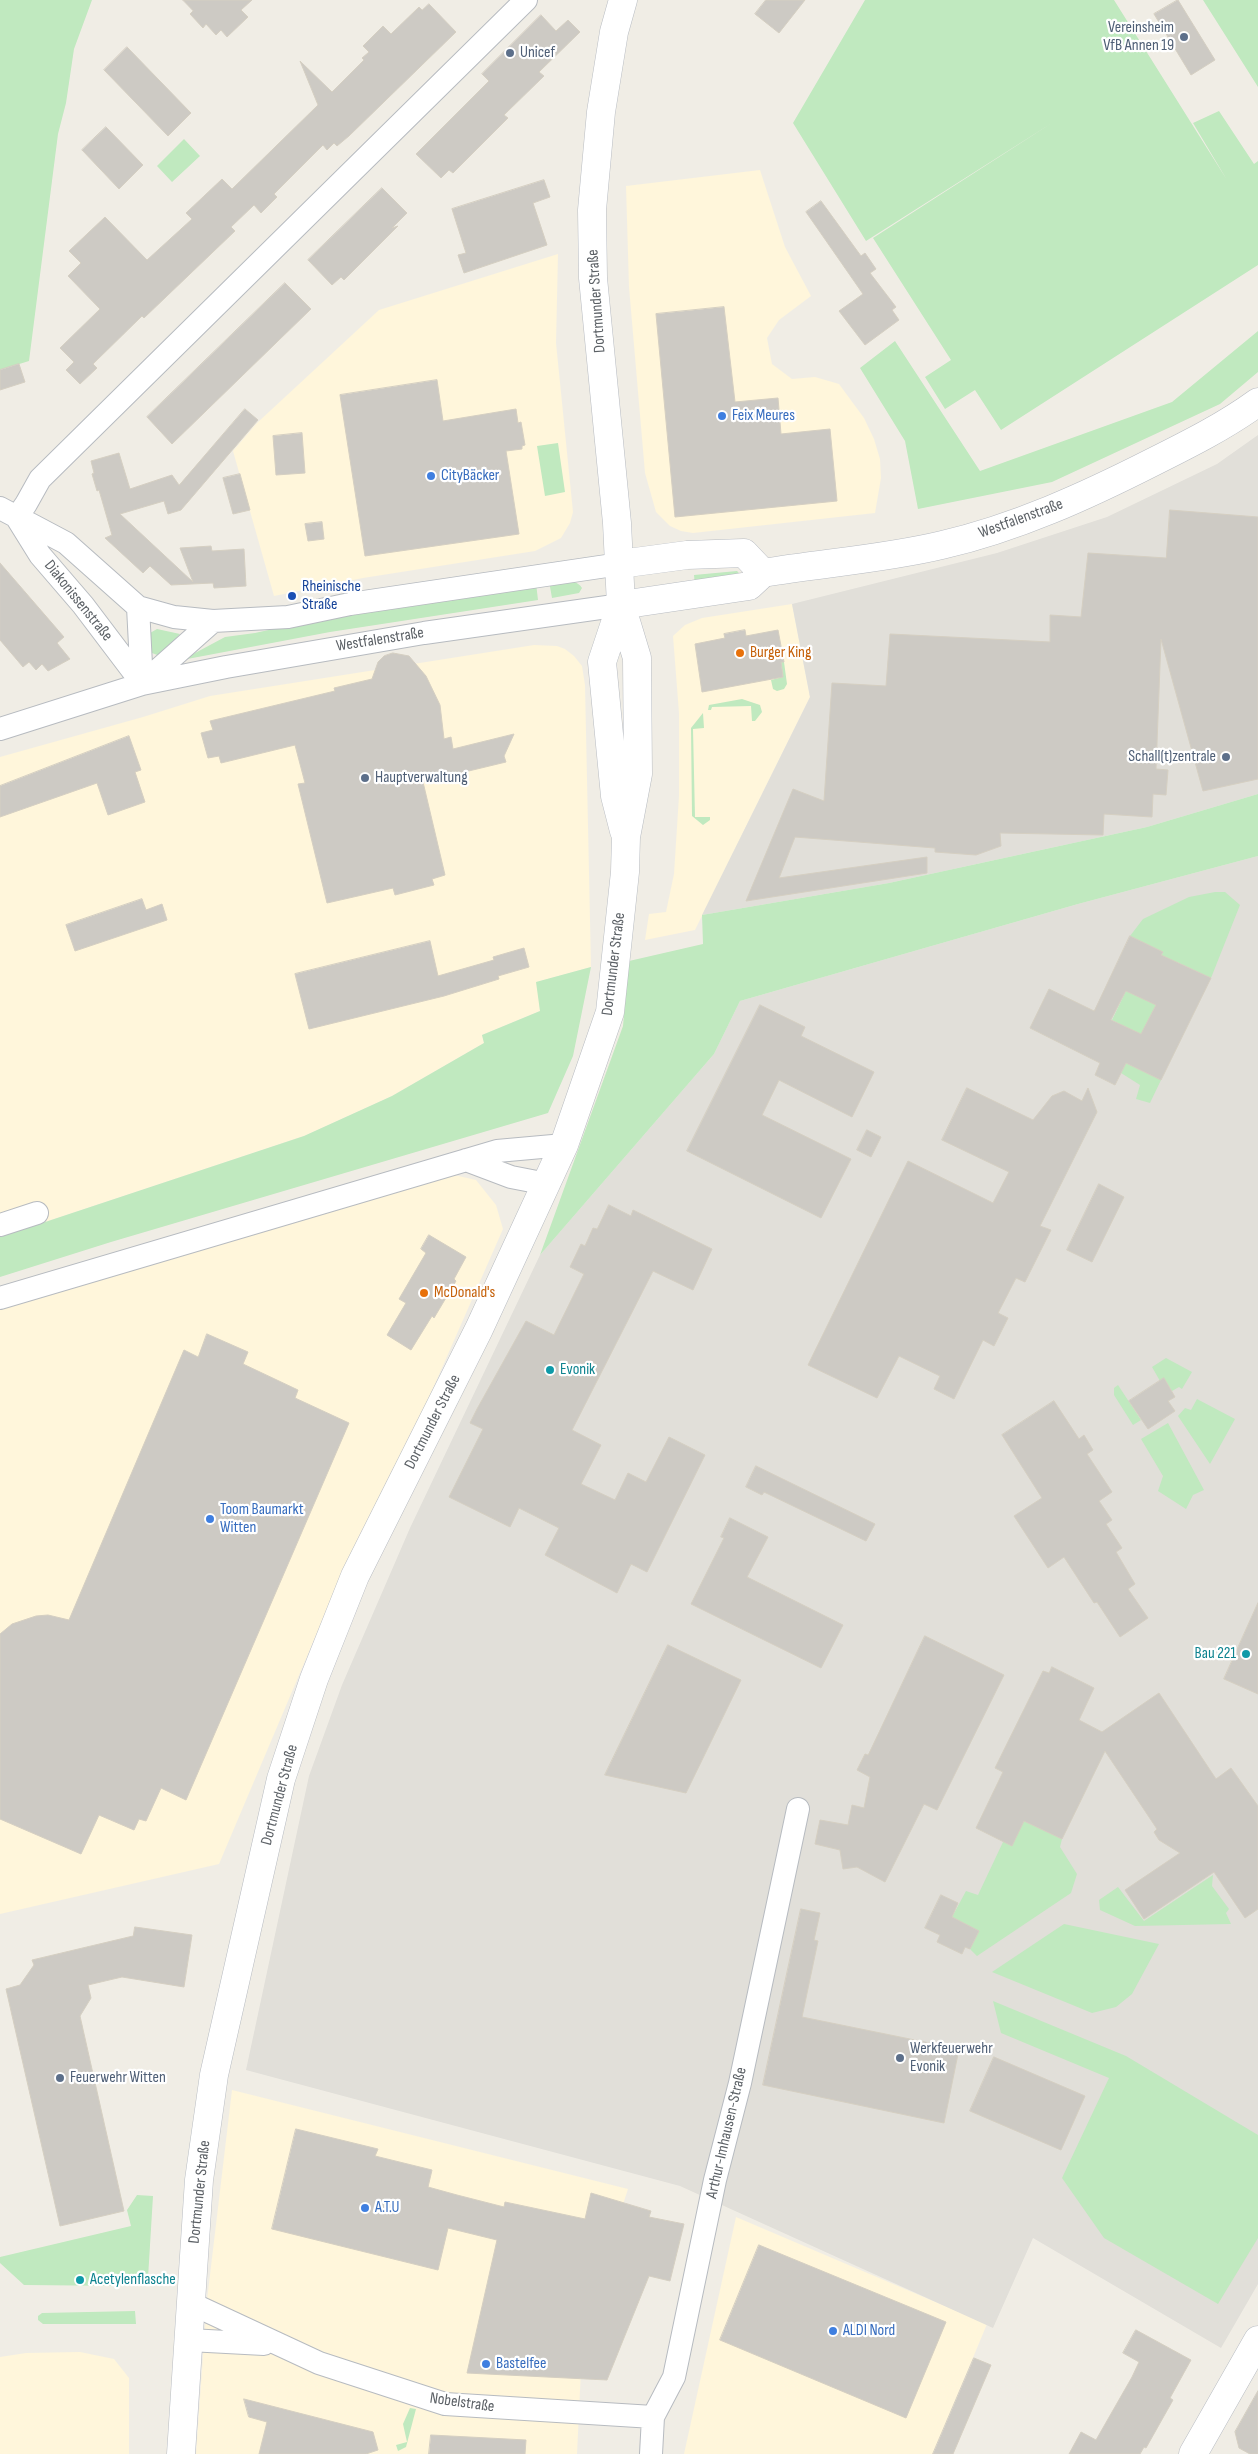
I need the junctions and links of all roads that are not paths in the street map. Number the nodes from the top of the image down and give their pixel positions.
1 (526, 0) edge
2 (623, 0) edge
3 (1258, 402) edge
4 (8, 512) edge
5 (620, 564) junction
6 (763, 573) junction
7 (621, 605) junction
8 (138, 607) junction
9 (213, 620) junction
10 (142, 684) junction
11 (0, 729) edge
12 (564, 1145) junction
13 (466, 1160) junction
14 (546, 1184) junction
15 (36, 1213) dead end
16 (0, 1225) edge
17 (0, 1298) edge
18 (798, 1809) dead end
19 (190, 2303) junction
20 (189, 2340) junction
21 (1258, 2340) edge
22 (280, 2346) junction
23 (653, 2417) junction
24 (1198, 2452) edge
25 (181, 2454) edge
26 (651, 2454) edge

1 - 4 street
2 - 5 main road, Dortmunder Straße
3 - 6 main road, Westfalenstraße
4 - 8 street, Diakonissenstraße
4 - 10 street, Diakonissenstraße
5 - 6 main road
5 - 7 main road, Dortmunder Straße
5 - 9 street
6 - 7 main road, Westfalenstraße
7 - 10 street, Westfalenstraße
7 - 12 main road, Dortmunder Straße
8 - 9 street
8 - 10 street, Diakonissenstraße
9 - 10 street
10 - 11 street, Westfalenstraße
12 - 13 street
12 - 14 main road, Dortmunder Straße
13 - 14 street
13 - 17 street
14 - 19 main road, Dortmunder Straße
15 - 16 street
18 - 23 street, Arthur-Imhausen-Straße
19 - 20 main road, Dortmunder Straße
19 - 22 street, Nobelstraße
20 - 22 street, Nobelstraße
20 - 25 main road, Dortmunder Straße
21 - 24 main road
22 - 23 street, Nobelstraße
23 - 26 street, Arthur-Imhausen-Straße

